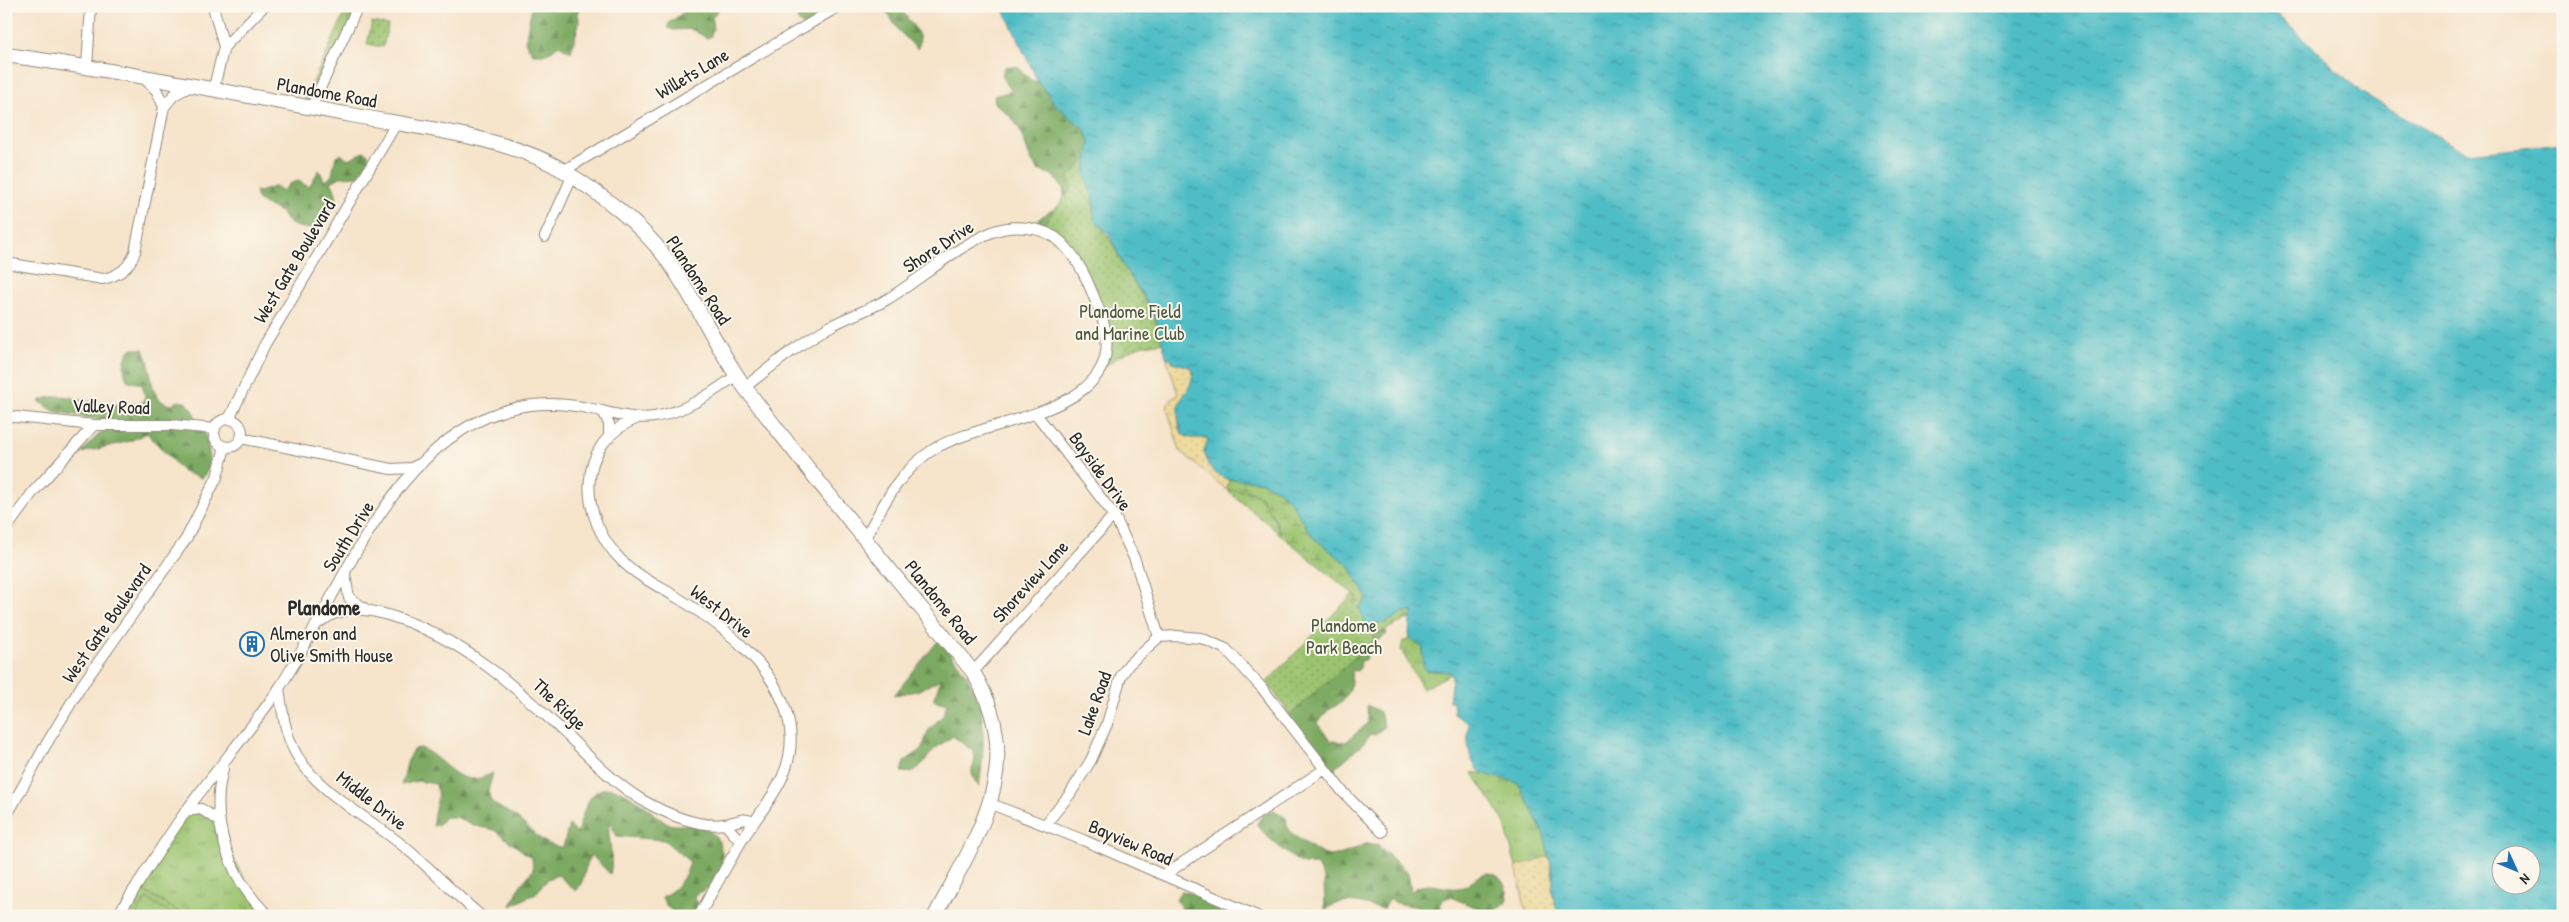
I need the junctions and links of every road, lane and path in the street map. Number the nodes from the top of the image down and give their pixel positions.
1 (90, 6) edge
2 (213, 6) edge
3 (264, 6) edge
4 (358, 6) edge
5 (839, 6) edge
6 (224, 47) junction
7 (6, 55) edge
8 (87, 66) junction
9 (145, 79) junction
10 (189, 86) junction
11 (213, 91) junction
12 (164, 107) junction
13 (311, 108) junction
14 (396, 124) junction
15 (568, 174) junction
16 (546, 237) dead end
17 (6, 263) edge
18 (737, 374) junction
19 (745, 388) junction
20 (602, 412) junction
21 (1036, 414) junction
22 (6, 416) edge
23 (638, 418) junction
24 (229, 419) junction
25 (94, 425) junction
26 (215, 429) junction
27 (241, 438) junction
28 (609, 438) junction
29 (224, 446) junction
30 (425, 461) junction
31 (391, 469) junction
32 (400, 489) junction
33 (1114, 515) junction
34 (6, 529) edge
35 (865, 538) junction
36 (345, 573) junction
37 (367, 610) junction
38 (319, 622) junction
39 (1159, 638) junction
40 (973, 672) junction
41 (279, 688) junction
42 (224, 765) junction
43 (1325, 769) junction
44 (991, 804) junction
45 (186, 811) junction
46 (6, 817) edge
47 (218, 820) junction
48 (725, 824) junction
49 (1045, 825) junction
50 (751, 826) junction
51 (1382, 832) dead end
52 (741, 842) junction
53 (1164, 875) junction
54 (258, 911) edge
55 (117, 916) edge
56 (269, 916) edge
57 (480, 916) edge
58 (699, 916) edge
59 (935, 916) edge
60 (1257, 916) edge

1 - 8 street
2 - 6 street
3 - 6 street
4 - 13 street
5 - 15 street, Willets Lane
6 - 11 street
7 - 8 main road, Plandome Road
8 - 9 main road, Plandome Road
9 - 10 main road, Plandome Road
9 - 12 street
10 - 11 main road, Plandome Road
10 - 12 street
11 - 13 main road, Plandome Road
12 - 17 street
13 - 14 main road, Plandome Road
14 - 15 main road, Plandome Road
14 - 24 street, West Gate Boulevard
15 - 16 street
15 - 18 main road, Plandome Road
18 - 19 main road, Plandome Road
18 - 23 street, South Drive
19 - 21 street, Shore Drive
19 - 35 main road, Plandome Road
20 - 23 street, South Drive
20 - 28 street
20 - 30 street, South Drive
21 - 33 street, Bayside Drive
21 - 35 street, Shore Drive
22 - 25 street, Valley Road
23 - 28 street, West Drive
24 - 26 street
24 - 27 street
25 - 26 street, Valley Road
25 - 34 street
26 - 29 street
27 - 29 street
27 - 31 street
28 - 50 street, West Drive
29 - 46 street, West Gate Boulevard
30 - 31 street
30 - 32 street, South Drive
31 - 32 street
32 - 36 street, South Drive
33 - 39 street, Bayside Drive
33 - 40 street, Shoreview Lane
35 - 40 main road, Plandome Road
36 - 37 street, The Ridge
36 - 38 street, South Drive
37 - 38 street, The Ridge
37 - 48 street, The Ridge
38 - 41 street, South Drive
39 - 43 street
39 - 49 street, Lake Road
40 - 44 main road, Plandome Road
41 - 42 street, South Drive
41 - 57 street, Middle Drive
42 - 45 street, South Drive
42 - 47 street
43 - 51 street
43 - 53 street
44 - 49 street, Bayview Road
44 - 59 main road, Plandome Road
45 - 47 street
45 - 55 street, South Drive
47 - 54 street
48 - 50 street, The Ridge
48 - 52 street
49 - 53 street, Bayview Road
50 - 52 street, West Drive
52 - 58 street, West Drive
53 - 60 street, Bayview Road
54 - 56 street

